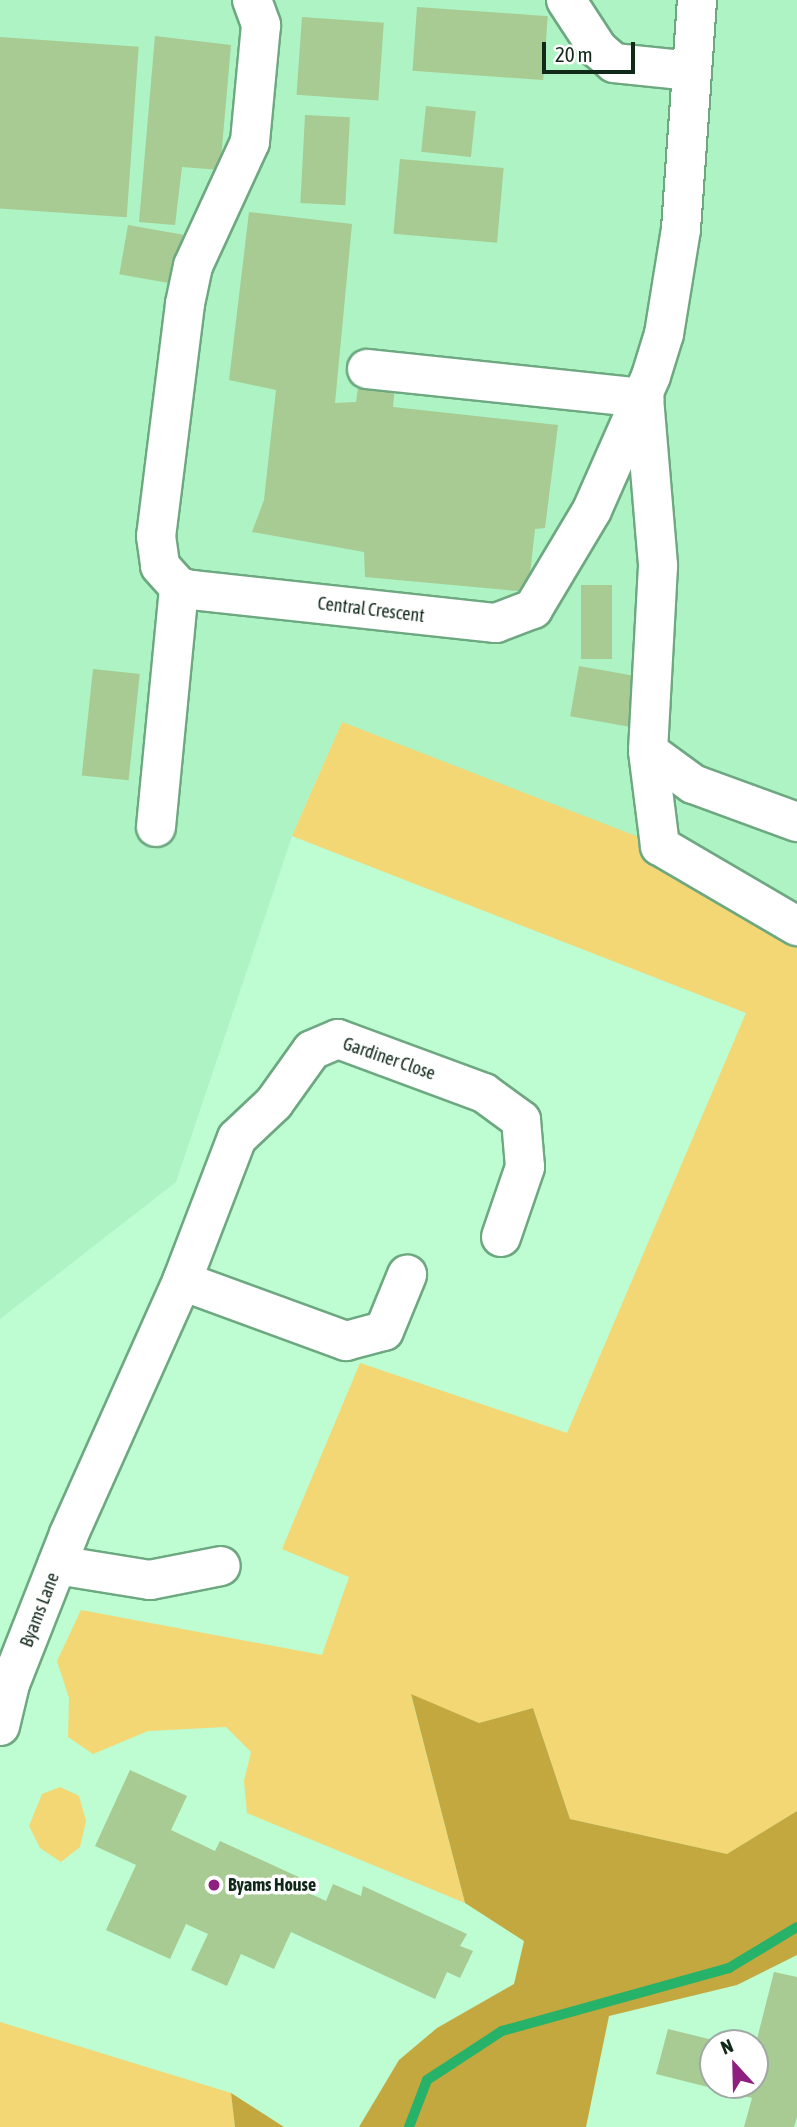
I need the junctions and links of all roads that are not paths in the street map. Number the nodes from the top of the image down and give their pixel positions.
1 (252, 0) edge
2 (566, 0) edge
3 (697, 0) edge
4 (692, 71) junction
5 (367, 369) dead end
6 (644, 398) junction
7 (179, 587) junction
8 (648, 751) junction
9 (797, 822) edge
10 (156, 827) dead end
11 (797, 926) edge
12 (500, 1237) dead end
13 (407, 1275) dead end
14 (182, 1281) junction
15 (63, 1550) junction
16 (221, 1566) dead end
17 (0, 1726) edge

1 - 7 street
2 - 4 street
3 - 4 street, Central Crescent
4 - 6 street, Central Crescent
5 - 6 street
6 - 7 street, Central Crescent
6 - 8 street
7 - 10 street
8 - 9 street
8 - 11 street
12 - 14 street, Gardiner Close
13 - 14 street
14 - 15 street, Gardiner Close
15 - 16 street
15 - 17 street, Byams Lane

